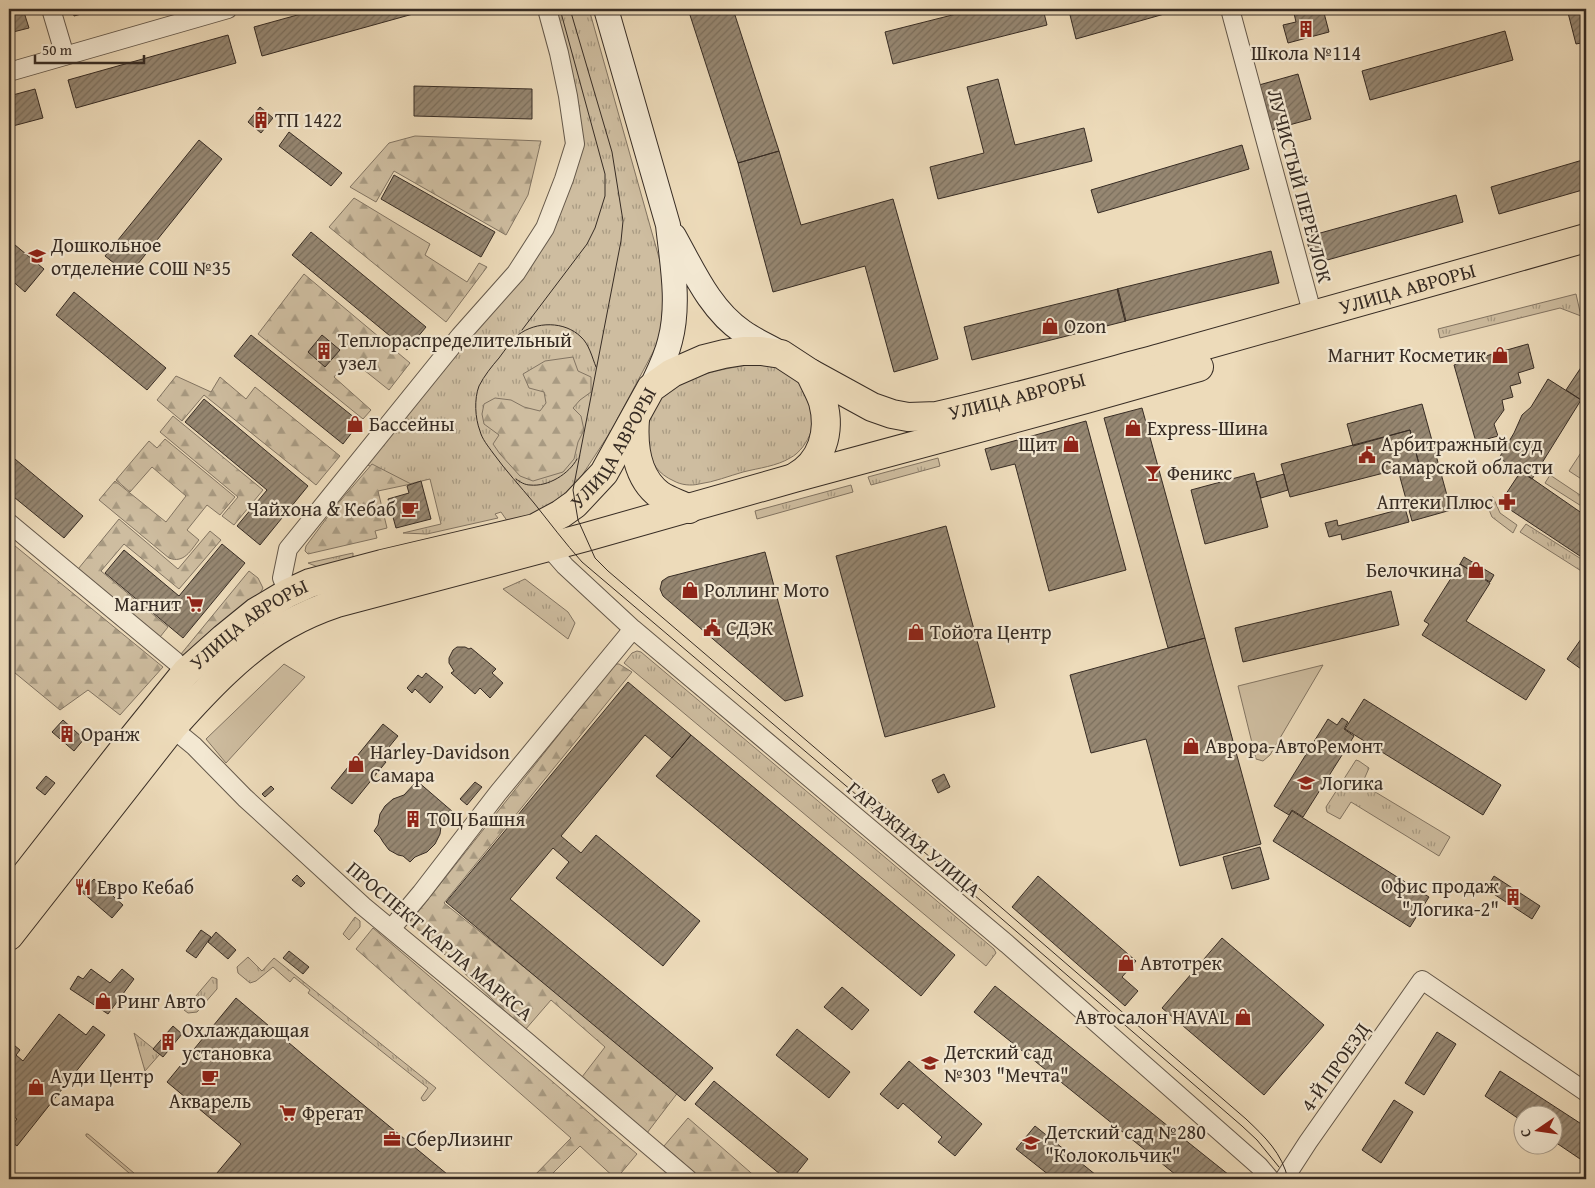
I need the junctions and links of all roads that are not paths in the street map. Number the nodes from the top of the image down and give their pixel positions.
1 (51, 9) edge
2 (228, 9) edge
3 (547, 9) edge
4 (606, 9) edge
5 (1230, 9) edge
6 (65, 56) junction
7 (9, 72) edge
8 (668, 225) junction
9 (1586, 238) edge
10 (1586, 257) edge
11 (1313, 316) junction
12 (781, 354) junction
13 (810, 373) junction
14 (651, 388) junction
15 (635, 419) junction
16 (794, 478) junction
17 (689, 508) junction
18 (9, 523) edge
19 (541, 537) junction
20 (288, 593) junction
21 (632, 629) junction
22 (186, 672) junction
23 (172, 728) junction
24 (9, 896) edge
25 (391, 929) junction
26 (9, 936) edge
27 (1586, 1092) edge
28 (688, 1179) edge
29 (1270, 1179) edge
30 (1284, 1179) edge

1 - 6 street
2 - 6 street
3 - 20 street
4 - 8 main road
5 - 11 street, ЛУЧИСТЫЙ ПЕРЕУЛОК
6 - 7 street
8 - 12 main road
8 - 14 main road
9 - 11 main road, УЛИЦА АВРОРЫ
10 - 16 main road, УЛИЦА АВРОРЫ
11 - 13 main road, УЛИЦА АВРОРЫ
12 - 13 main road, УЛИЦА АВРОРЫ
12 - 14 main road, УЛИЦА АВРОРЫ
13 - 16 main road
14 - 15 main road, УЛИЦА АВРОРЫ
15 - 17 main road
15 - 19 main road, УЛИЦА АВРОРЫ
16 - 17 main road, УЛИЦА АВРОРЫ
17 - 19 main road, УЛИЦА АВРОРЫ
18 - 22 street
19 - 20 main road, УЛИЦА АВРОРЫ
19 - 21 street, ГАРАЖНАЯ УЛИЦА
19 - 23 main road, УЛИЦА АВРОРЫ
20 - 22 main road, УЛИЦА АВРОРЫ
21 - 25 street
21 - 29 street, ГАРАЖНАЯ УЛИЦА
22 - 24 main road, УЛИЦА АВРОРЫ
23 - 25 street, ПРОСПЕКТ КАРЛА МАРКСА
23 - 26 main road, УЛИЦА АВРОРЫ
25 - 28 street, ПРОСПЕКТ КАРЛА МАРКСА
27 - 30 street, 4-Й ПРОЕЗД

